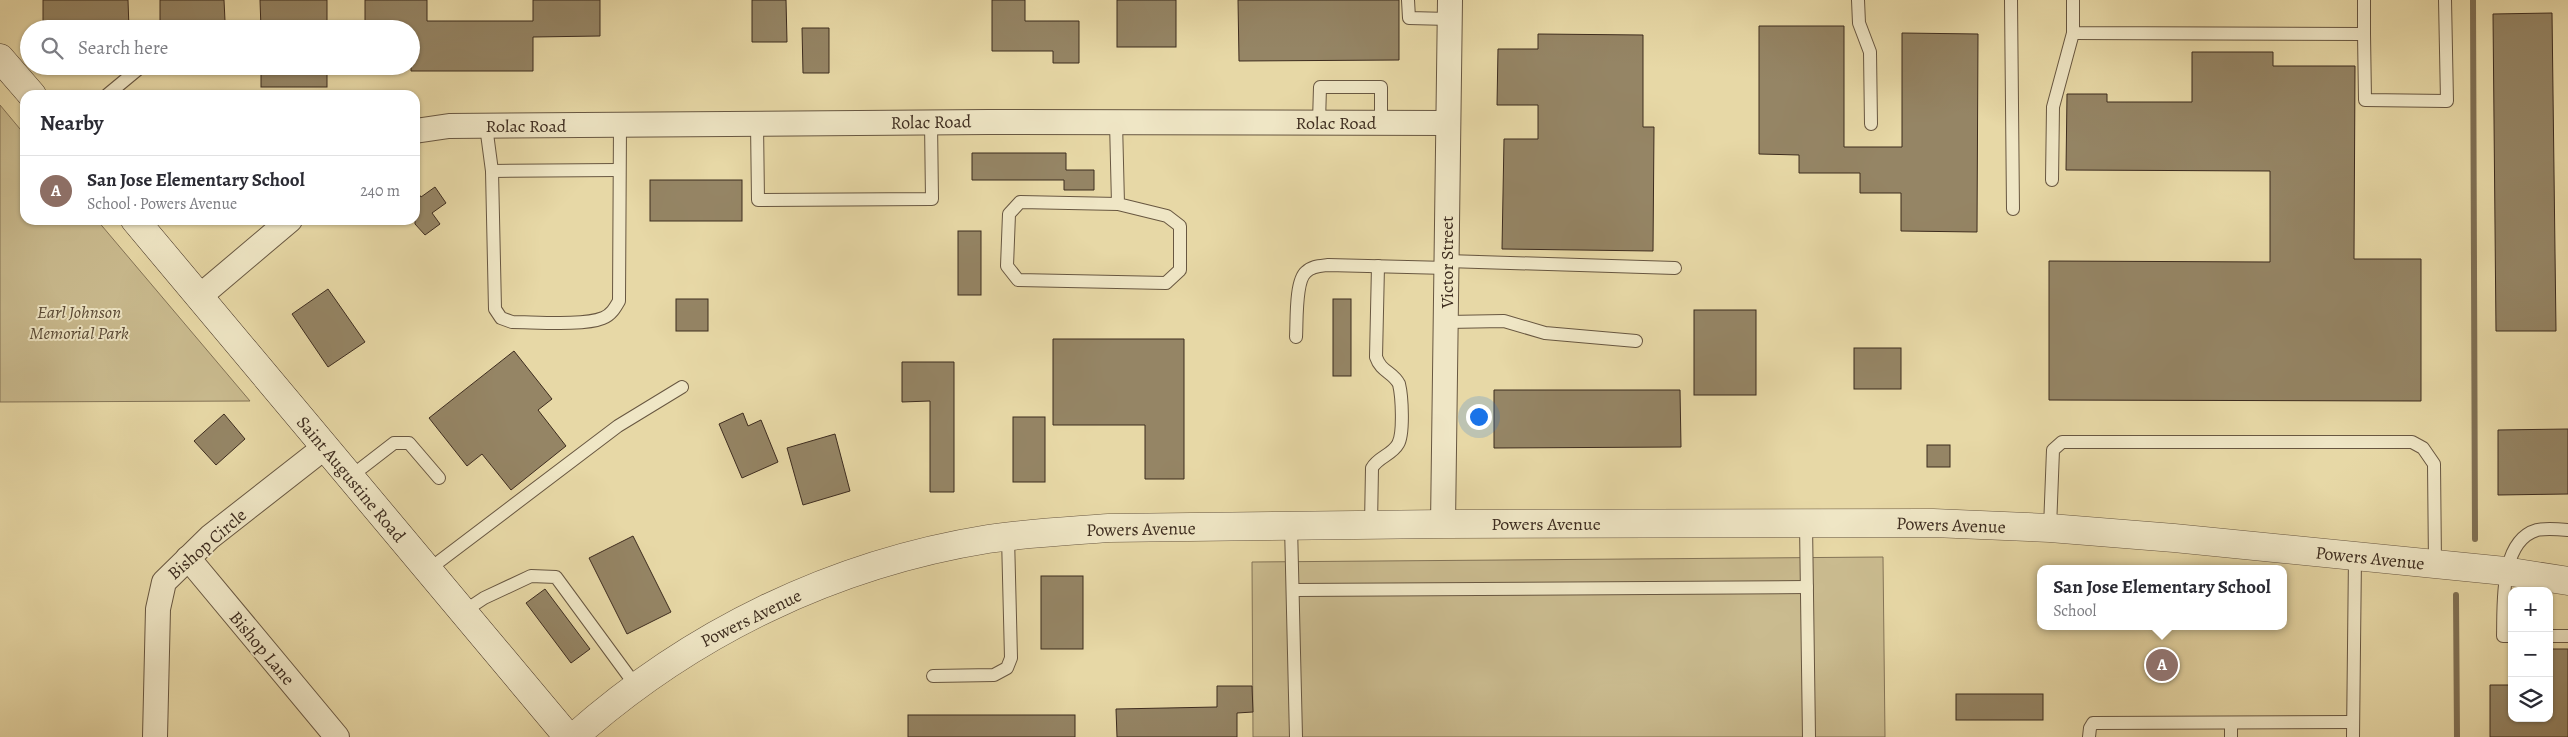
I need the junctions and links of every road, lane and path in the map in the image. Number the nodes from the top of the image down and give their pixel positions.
1 (1408, 0) edge
2 (1858, 0) edge
3 (2012, 0) edge
4 (2073, 0) edge
5 (2364, 0) edge
6 (2445, 0) edge
7 (1449, 10) edge
8 (2073, 33) junction
9 (2364, 34) junction
10 (0, 58) edge
11 (131, 75) edge
12 (28, 90) edge
13 (114, 90) edge
14 (931, 122) junction
15 (1116, 122) junction
16 (1319, 122) junction
17 (1381, 123) junction
18 (1448, 123) junction
19 (757, 124) junction
20 (1871, 124) dead end
21 (620, 125) junction
22 (486, 126) junction
23 (420, 129) edge
24 (618, 170) junction
25 (492, 171) junction
26 (2052, 180) dead end
27 (1118, 204) junction
28 (2013, 209) dead end
29 (139, 225) edge
30 (284, 225) edge
31 (1447, 265) junction
32 (1378, 266) junction
33 (1675, 268) dead end
34 (199, 297) junction
35 (1447, 322) junction
36 (1296, 336) dead end
37 (1636, 341) dead end
38 (682, 387) dead end
39 (325, 447) junction
40 (350, 477) junction
41 (439, 478) dead end
42 (1443, 524) junction
43 (1806, 524) junction
44 (1371, 525) junction
45 (1292, 526) junction
46 (2050, 528) junction
47 (2568, 530) edge
48 (1008, 537) junction
49 (2355, 556) junction
50 (188, 558) junction
51 (2435, 565) junction
52 (428, 570) junction
53 (2505, 571) junction
54 (2568, 582) edge
55 (1807, 587) junction
56 (1293, 590) junction
57 (463, 612) junction
58 (2508, 636) edge
59 (2553, 636) edge
60 (2568, 636) edge
61 (933, 676) dead end
62 (636, 686) junction
63 (2231, 722) junction
64 (2353, 722) junction
65 (155, 737) edge
66 (337, 737) edge
67 (568, 737) edge
68 (574, 737) edge
69 (1296, 737) edge
70 (1810, 737) edge
71 (2090, 737) edge
72 (2231, 737) edge
73 (2353, 737) edge

1 - 7 lane
2 - 20 lane
3 - 28 lane
4 - 8 lane
5 - 9 lane
6 - 9 lane
7 - 18 street, Victor Street
8 - 9 lane
8 - 26 lane
10 - 12 street
11 - 13 lane
14 - 15 street, Rolac Road
14 - 19 street, Rolac Road
14 - 19 lane
15 - 16 street, Rolac Road
15 - 27 lane
16 - 17 street, Rolac Road
16 - 17 lane
17 - 18 street, Rolac Road
18 - 31 street, Victor Street
19 - 21 street, Rolac Road
21 - 22 street, Rolac Road
21 - 24 lane
22 - 23 street, Rolac Road
22 - 25 lane
24 - 25 lane
24 - 25 lane
27 - 27 lane
29 - 34 street, Saint Augustine Road
30 - 34 street
31 - 32 lane
31 - 33 lane
31 - 35 street, Victor Street
32 - 36 lane
32 - 44 lane
34 - 39 street, Saint Augustine Road
35 - 37 lane
35 - 42 street, Victor Street
38 - 52 lane
39 - 40 street, Saint Augustine Road
39 - 50 street, Bishop Circle
40 - 41 lane
40 - 52 street, Saint Augustine Road
42 - 43 street, Powers Avenue
42 - 44 street, Powers Avenue
43 - 46 street, Powers Avenue
43 - 55 lane
44 - 45 street, Powers Avenue
45 - 48 street, Powers Avenue
45 - 56 lane
46 - 49 street, Powers Avenue
46 - 51 lane
47 - 53 lane
48 - 61 lane
48 - 62 street, Powers Avenue
49 - 51 street, Powers Avenue
49 - 64 lane
50 - 65 street, Bishop Circle
50 - 66 street, Bishop Lane
51 - 53 street, Powers Avenue
52 - 57 street, Saint Augustine Road
53 - 54 street, Powers Avenue
53 - 58 lane
55 - 56 lane
55 - 70 lane
56 - 69 lane
57 - 62 lane
57 - 67 street, Saint Augustine Road
59 - 60 lane
62 - 68 street, Powers Avenue
63 - 64 lane
63 - 71 lane
63 - 72 lane
64 - 73 lane

